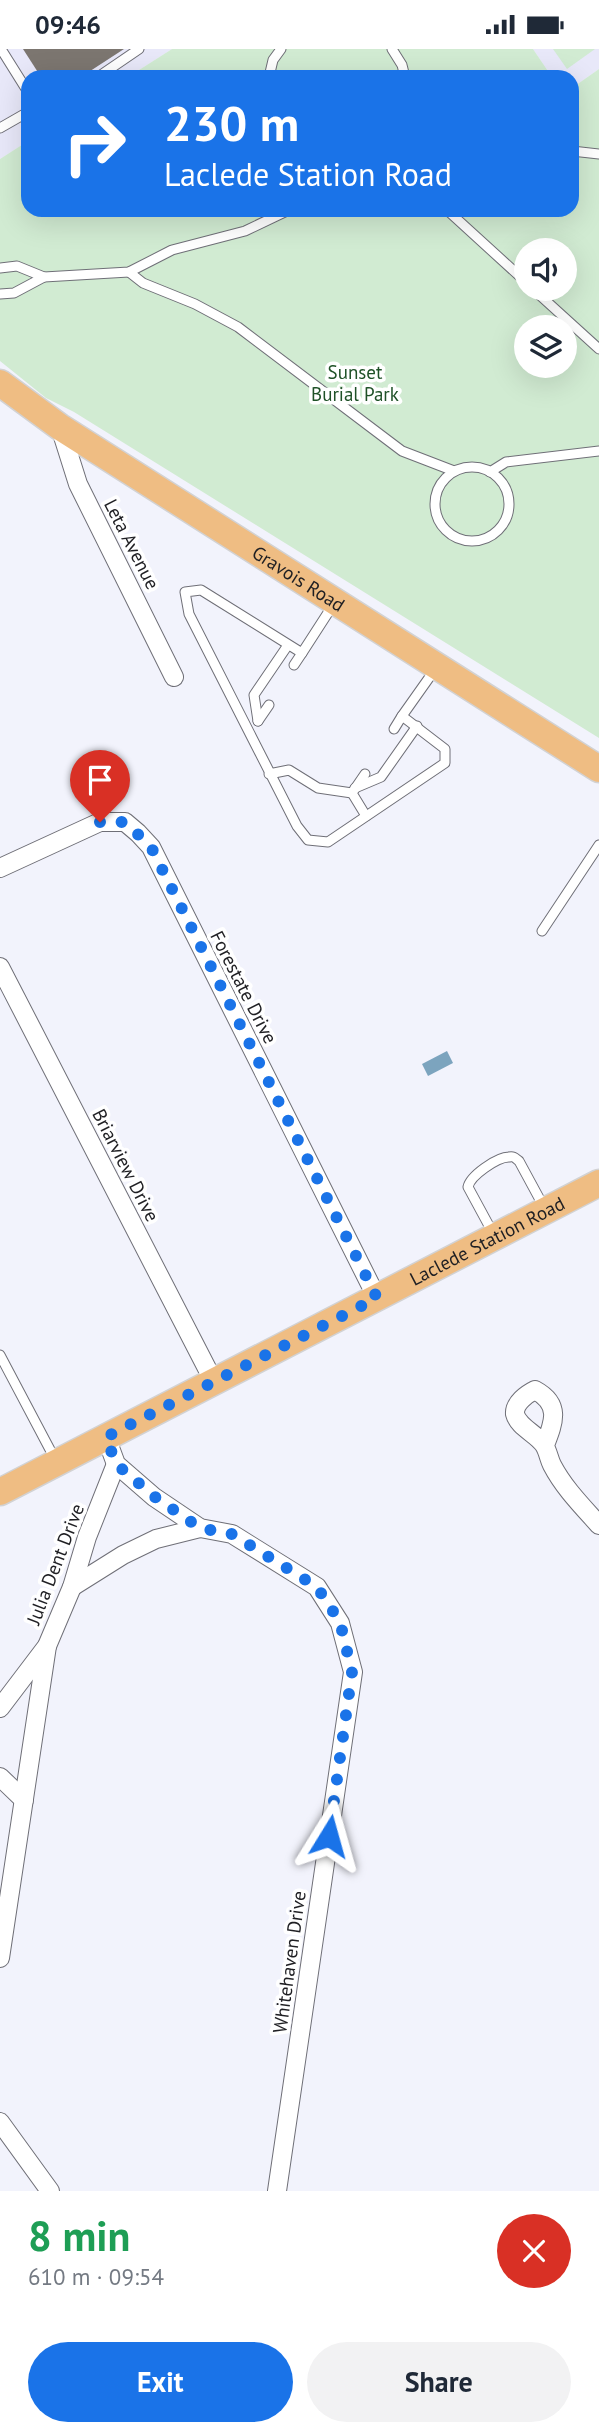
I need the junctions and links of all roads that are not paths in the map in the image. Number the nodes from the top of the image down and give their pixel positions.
1 (1, 49) edge
2 (139, 49) edge
3 (281, 49) edge
4 (392, 49) edge
5 (109, 70) edge
6 (271, 70) edge
7 (403, 70) edge
8 (21, 81) edge
9 (21, 115) edge
10 (0, 128) edge
11 (579, 152) edge
12 (599, 154) edge
13 (270, 217) edge
14 (455, 217) edge
15 (0, 268) edge
16 (514, 271) edge
17 (129, 272) junction
18 (44, 278) junction
19 (0, 294) edge
20 (546, 301) edge
21 (599, 349) edge
22 (6, 396) edge
23 (60, 427) junction
24 (599, 451) edge
25 (454, 471) junction
26 (490, 472) junction
27 (335, 600) junction
28 (288, 645) junction
29 (302, 653) junction
30 (294, 665) dead end
31 (437, 666) junction
32 (174, 677) dead end
33 (269, 705) dead end
34 (402, 716) junction
35 (258, 721) junction
36 (417, 726) junction
37 (394, 729) dead end
38 (250, 733) junction
39 (599, 769) edge
40 (270, 774) junction
41 (365, 774) dead end
42 (354, 790) junction
43 (366, 816) junction
44 (599, 845) edge
45 (0, 868) edge
46 (542, 931) dead end
47 (0, 967) edge
48 (599, 1183) edge
49 (545, 1210) junction
50 (495, 1237) junction
51 (377, 1298) junction
52 (0, 1356) edge
53 (214, 1382) junction
54 (106, 1437) junction
55 (545, 1445) dead end
56 (57, 1463) junction
57 (116, 1464) junction
58 (0, 1492) edge
59 (599, 1525) edge
60 (200, 1528) junction
61 (72, 1587) junction
62 (47, 1646) junction
63 (0, 1708) edge
64 (0, 1777) edge
65 (24, 1800) junction
66 (0, 1958) edge
67 (0, 2122) edge
68 (50, 2191) edge
69 (277, 2191) edge

1 - 8 lane
2 - 5 lane
3 - 6 lane
4 - 7 lane
9 - 10 lane
11 - 12 lane
13 - 17 lane
14 - 16 lane
15 - 18 lane
17 - 18 lane
17 - 25 lane
18 - 19 lane
20 - 21 lane
22 - 23 main road, Gravois Road
23 - 27 main road, Gravois Road
23 - 32 street, Leta Avenue
24 - 26 lane
25 - 26 lane
25 - 26 lane
27 - 29 lane
27 - 31 main road, Gravois Road
28 - 29 lane
28 - 35 lane
28 - 38 lane
29 - 30 lane
31 - 34 lane
31 - 39 main road, Gravois Road
33 - 35 lane
34 - 36 lane
34 - 37 lane
35 - 38 lane
36 - 42 lane
36 - 43 lane
38 - 40 lane
40 - 42 lane
40 - 43 lane
41 - 42 lane
42 - 43 lane
44 - 46 lane
45 - 51 street, Forestate Drive
47 - 53 street, Briarview Drive
48 - 49 main road, Laclede Station Road
49 - 50 main road, Laclede Station Road
49 - 50 lane
50 - 51 main road, Laclede Station Road
51 - 53 main road, Laclede Station Road
52 - 56 lane
53 - 54 main road, Laclede Station Road
54 - 56 main road, Laclede Station Road
54 - 57 street, Whitehaven Drive
55 - 59 street
56 - 58 main road, Laclede Station Road
57 - 60 street, Whitehaven Drive
57 - 61 street, Julia Dent Drive
60 - 61 street, Whitehaven Drive
60 - 69 street, Whitehaven Drive
61 - 62 street, Julia Dent Drive
62 - 63 street, Julia Dent Drive
62 - 65 street
64 - 65 street
65 - 66 street
67 - 68 street

